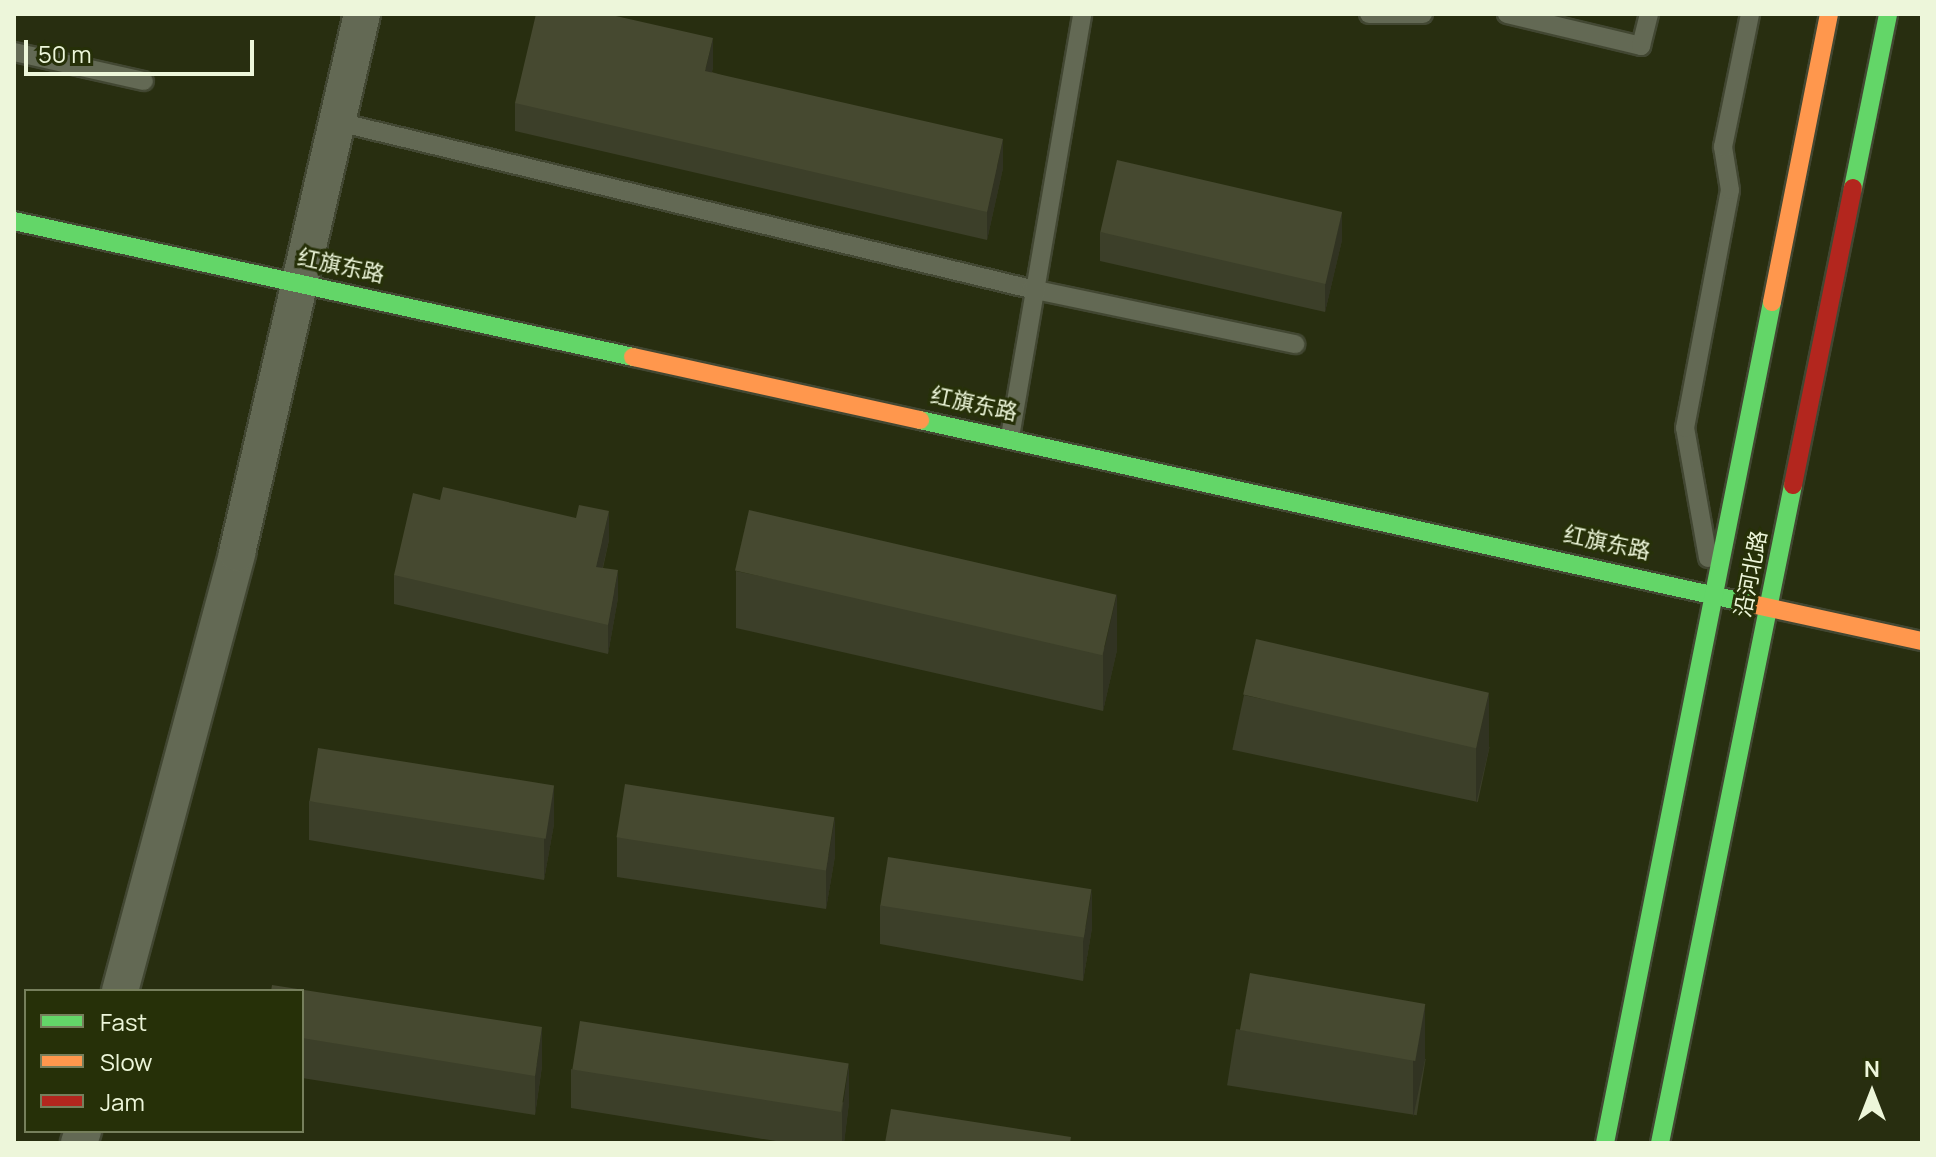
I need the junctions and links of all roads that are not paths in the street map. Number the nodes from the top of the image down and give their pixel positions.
1 (362, 14) edge
2 (1082, 14) edge
3 (1369, 14) edge
4 (1423, 14) edge
5 (1507, 14) edge
6 (1649, 14) edge
7 (1750, 14) edge
8 (1829, 14) edge
9 (1888, 14) edge
10 (14, 52) edge
11 (144, 81) dead end
12 (334, 121) junction
13 (14, 221) edge
14 (297, 281) junction
15 (1031, 289) junction
16 (1295, 344) dead end
17 (1010, 437) junction
18 (1714, 591) junction
19 (1770, 602) junction
20 (1922, 641) edge
21 (121, 989) edge
22 (1605, 1143) edge
23 (1660, 1143) edge

1 - 12 street
2 - 15 lane
3 - 4 lane
5 - 6 lane
7 - 18 lane
8 - 18 main road, 沿河北路
9 - 19 main road, 沿河北路
10 - 11 lane
12 - 14 street
12 - 15 lane
13 - 14 main road, 红旗东路
14 - 17 main road, 红旗东路
14 - 21 street
15 - 16 lane
15 - 17 lane
17 - 18 main road, 红旗东路
18 - 19 main road, 红旗东路
18 - 22 main road, 沿河北路
19 - 20 main road, 红旗东路
19 - 23 main road, 沿河北路

